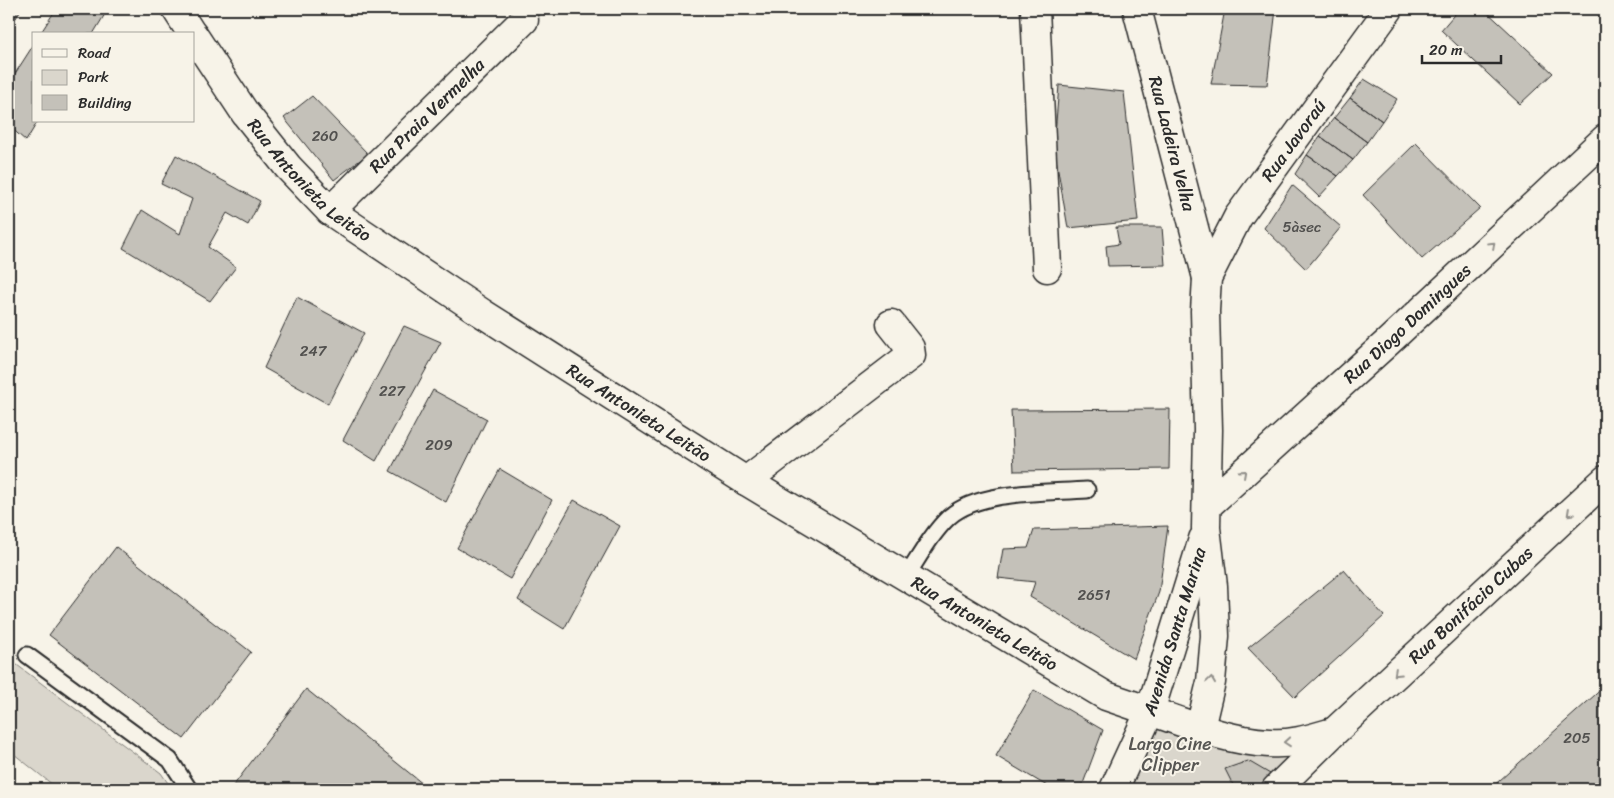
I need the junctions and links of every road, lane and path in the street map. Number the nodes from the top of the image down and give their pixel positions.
1 (176, 9) edge
2 (1035, 9) edge
3 (1137, 9) edge
4 (1389, 9) edge
5 (524, 20) dead end
6 (191, 32) edge
7 (195, 38) edge
8 (1605, 139) edge
9 (330, 211) junction
10 (1047, 268) dead end
11 (1207, 278) junction
12 (891, 324) dead end
13 (1605, 480) edge
14 (746, 482) junction
15 (1087, 490) dead end
16 (1206, 517) junction
17 (906, 576) junction
18 (27, 655) dead end
19 (1150, 711) junction
20 (1200, 728) junction
21 (1335, 731) junction
22 (189, 789) edge
23 (1114, 789) edge
24 (1276, 789) edge

1 - 6 street, Rua Antonieta Leitão
2 - 10 street
3 - 11 street, Rua Ladeira Velha
4 - 11 street, Rua Javoraú
5 - 9 street, Rua Praia Vermelha
7 - 9 street, Rua Antonieta Leitão
16 -> 8 street, Rua Diogo Domingues
9 - 14 street, Rua Antonieta Leitão
11 - 16 street, Avenida Santa Marina
12 - 14 street
13 -> 21 street, Rua Bonifácio Cubas
14 - 17 street, Rua Antonieta Leitão
15 - 17 lane
16 - 19 street, Avenida Santa Marina
20 -> 16 street, Avenida Santa Marina
17 - 19 street, Rua Antonieta Leitão
18 - 22 lane
19 - 20 street, Rua Bonifácio Cubas
19 - 23 street, Avenida Santa Marina
21 -> 20 street, Rua Bonifácio Cubas
21 - 24 street, Rua Bonifácio Cubas

